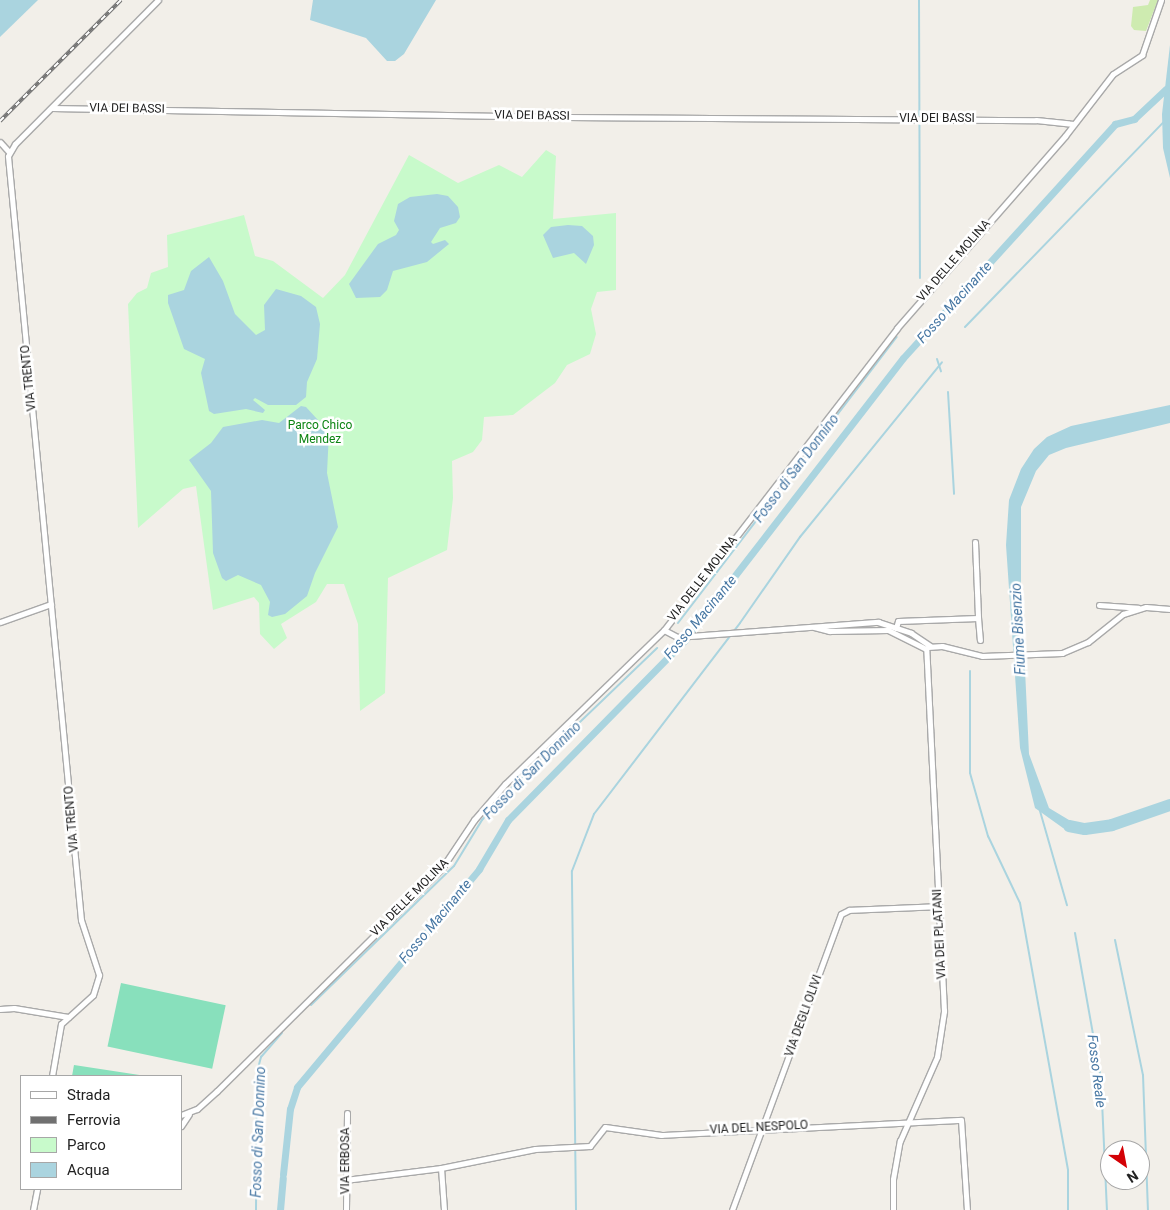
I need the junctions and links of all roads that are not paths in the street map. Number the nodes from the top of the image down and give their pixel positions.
1 (158, 0) edge
2 (1161, 0) edge
3 (52, 108) junction
4 (1074, 124) junction
5 (0, 142) edge
6 (9, 152) junction
7 (975, 542) dead end
8 (50, 604) junction
9 (1099, 605) dead end
10 (1138, 609) junction
11 (1170, 609) edge
12 (978, 618) junction
13 (0, 622) edge
14 (895, 629) junction
15 (664, 630) junction
16 (980, 640) dead end
17 (928, 648) junction
18 (939, 906) junction
19 (0, 1009) edge
20 (68, 1017) junction
21 (52, 1075) edge
22 (347, 1112) dead end
23 (189, 1113) junction
24 (182, 1115) edge
25 (908, 1122) junction
26 (182, 1124) edge
27 (763, 1128) junction
28 (442, 1168) junction
29 (345, 1180) junction
30 (37, 1190) edge
31 (33, 1210) edge
32 (346, 1210) edge
33 (444, 1210) edge
34 (732, 1210) edge
35 (893, 1210) edge
36 (967, 1210) edge

1 - 3 street
2 - 4 street, VIA DELLE MOLINA
3 - 4 street, VIA DEI BASSI
3 - 6 street
4 - 15 street, VIA DELLE MOLINA
5 - 6 street
6 - 8 street, VIA TRENTO
7 - 12 street
8 - 13 street
8 - 20 street, VIA TRENTO
9 - 10 street
10 - 11 street
10 - 17 street
12 - 14 street
12 - 16 street
14 - 15 street
14 - 17 street
15 - 23 street, VIA DELLE MOLINA
17 - 18 street, VIA DEI PLATANI
18 - 25 street, VIA DEI PLATANI
18 - 27 street, VIA DEGLI OLIVI
19 - 20 street
20 - 21 street, VIA TRENTO
22 - 29 street, VIA ERBOSA
23 - 24 street, VIA DELLE MOLINA
23 - 26 street, VIA DELLE MOLINA
25 - 27 street, VIA DEL NESPOLO
25 - 35 street, VIA DEI PLATANI
25 - 36 street, VIA DEL NESPOLO
27 - 28 street, VIA DEL NESPOLO
27 - 34 street, VIA DEGLI OLIVI
28 - 29 street
28 - 33 street
29 - 32 street, VIA ERBOSA
30 - 31 street

